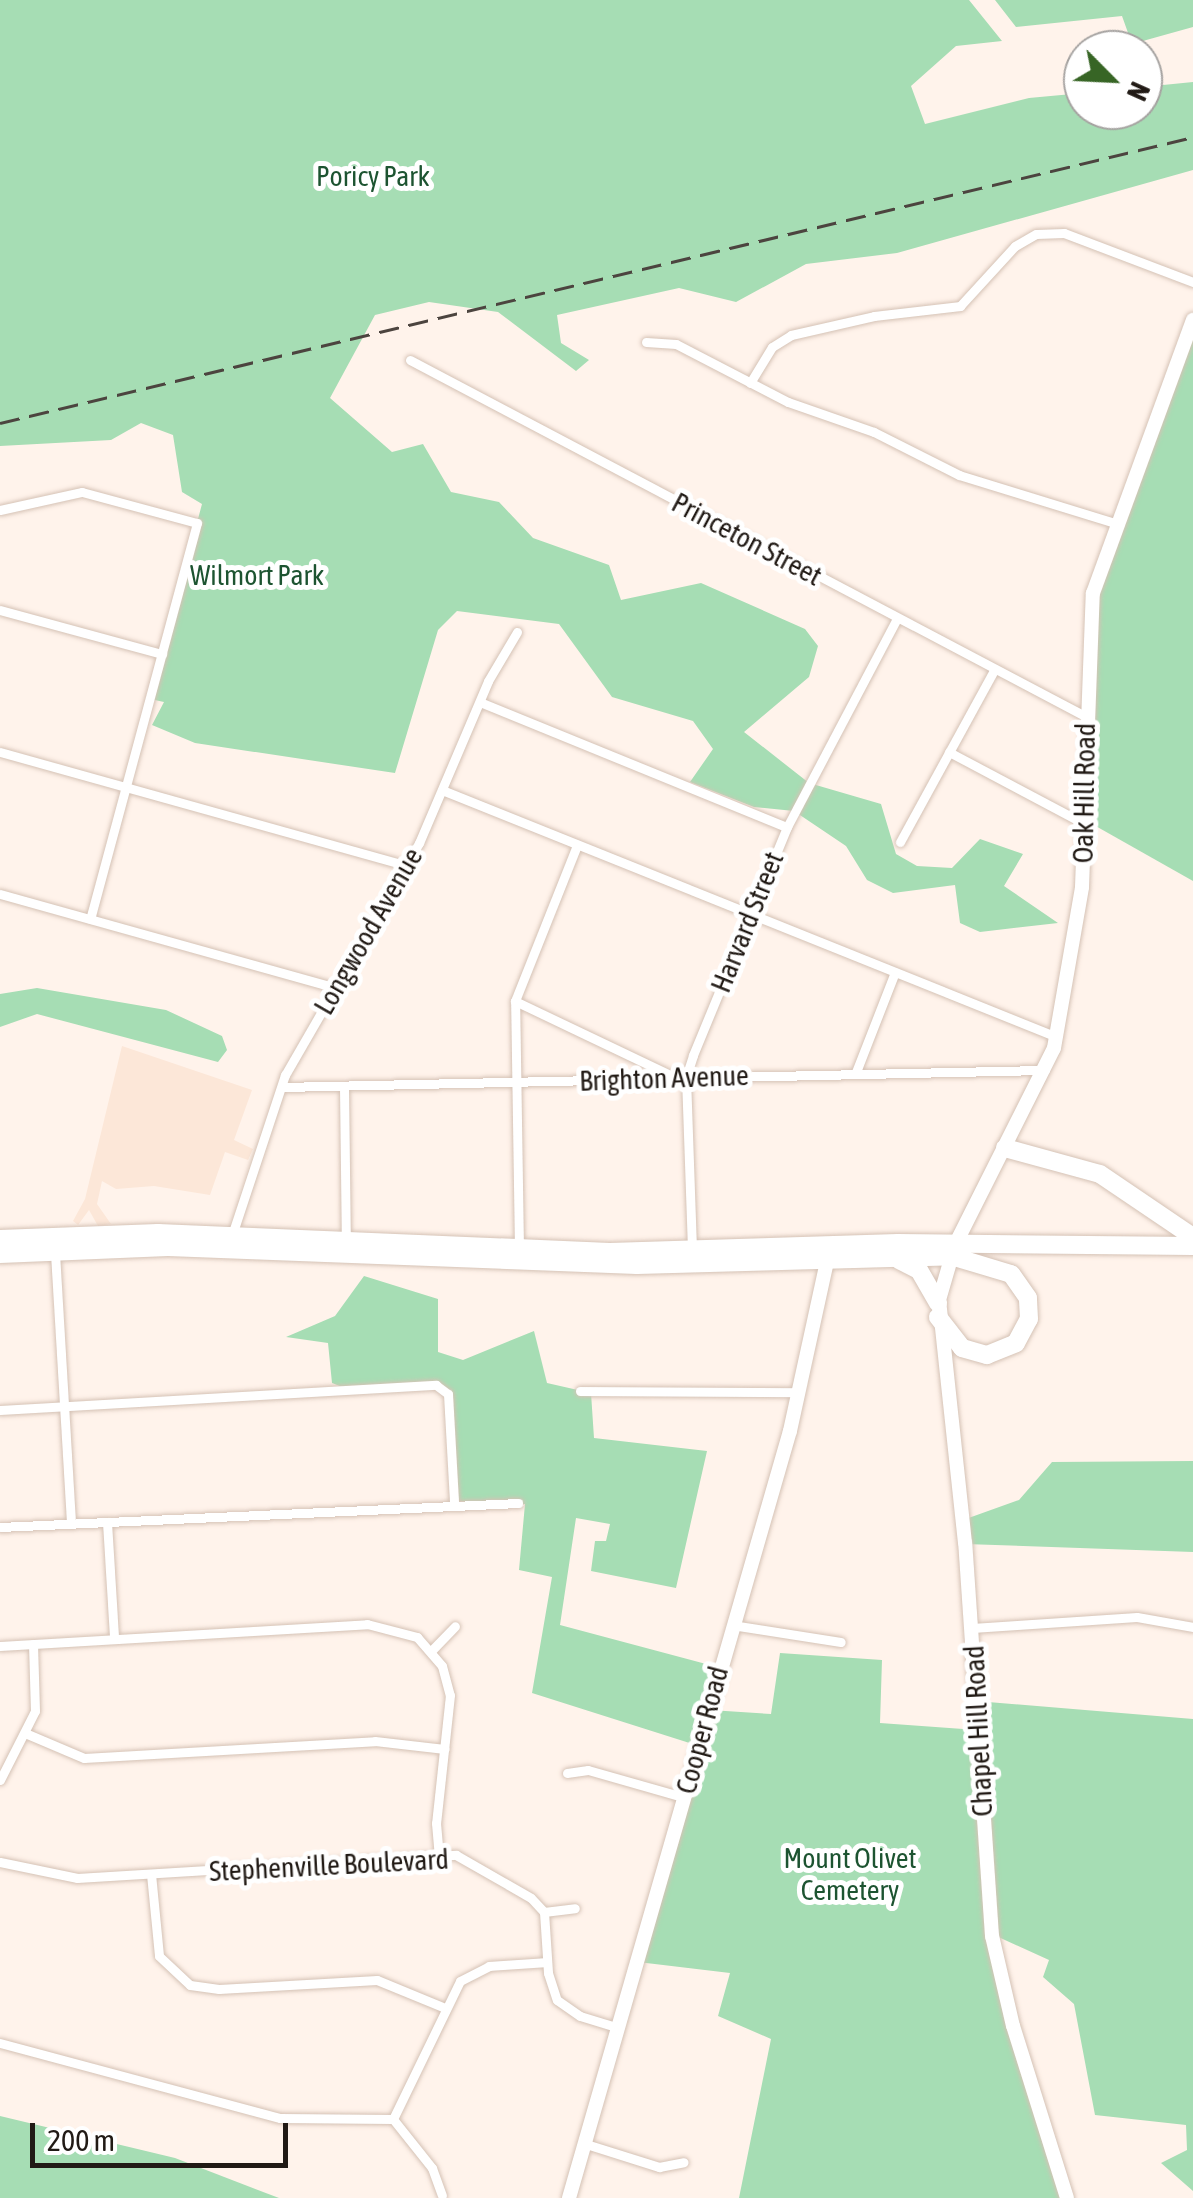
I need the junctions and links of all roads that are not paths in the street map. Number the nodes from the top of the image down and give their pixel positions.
1 (1193, 282) edge
2 (1193, 320) edge
3 (646, 342) dead end
4 (410, 360) dead end
5 (750, 383) junction
6 (0, 510) edge
7 (1115, 523) junction
8 (0, 610) edge
9 (897, 618) junction
10 (517, 632) dead end
11 (162, 654) junction
12 (994, 670) junction
13 (480, 702) junction
14 (1085, 716) junction
15 (0, 752) edge
16 (949, 752) junction
17 (126, 786) junction
18 (442, 790) junction
19 (1085, 824) junction
20 (787, 827) junction
21 (900, 842) dead end
22 (577, 844) junction
23 (407, 866) junction
24 (0, 894) edge
25 (750, 914) junction
26 (90, 919) junction
27 (895, 972) junction
28 (336, 988) junction
29 (515, 1001) junction
30 (1056, 1037) junction
31 (1045, 1070) junction
32 (856, 1072) junction
33 (672, 1076) junction
34 (686, 1077) junction
35 (514, 1082) junction
36 (282, 1087) junction
37 (344, 1087) junction
38 (1005, 1148) junction
39 (232, 1235) junction
40 (1193, 1237) edge
41 (0, 1239) edge
42 (346, 1240) junction
43 (1193, 1246) edge
44 (519, 1248) junction
45 (692, 1249) junction
46 (55, 1250) junction
47 (952, 1250) junction
48 (0, 1254) edge
49 (894, 1258) junction
50 (1193, 1258) edge
51 (827, 1260) junction
52 (938, 1310) junction
53 (580, 1391) dead end
54 (800, 1392) junction
55 (65, 1406) junction
56 (0, 1410) edge
57 (454, 1502) junction
58 (518, 1503) dead end
59 (107, 1522) junction
60 (71, 1523) junction
61 (0, 1527) edge
62 (732, 1624) junction
63 (455, 1626) dead end
64 (1193, 1627) edge
65 (972, 1628) junction
66 (114, 1638) junction
67 (841, 1642) dead end
68 (33, 1644) junction
69 (0, 1646) edge
70 (432, 1650) junction
71 (25, 1733) junction
72 (445, 1749) junction
73 (567, 1773) dead end
74 (0, 1780) edge
75 (683, 1798) junction
76 (440, 1856) junction
77 (0, 1862) edge
78 (150, 1874) junction
79 (574, 1908) dead end
80 (544, 1912) junction
81 (548, 1962) junction
82 (445, 2008) junction
83 (619, 2028) junction
84 (0, 2043) edge
85 (393, 2119) junction
86 (586, 2144) junction
87 (684, 2162) dead end
88 (442, 2195) dead end
89 (569, 2198) edge
90 (1067, 2198) edge

1 - 5 street
2 - 7 street, Oak Hill Road
3 - 5 street
4 - 9 street, Princeton Street
5 - 7 street
6 - 11 street
7 - 14 street, Oak Hill Road
8 - 11 street
9 - 12 street, Princeton Street
9 - 20 street, Harvard Street
10 - 13 street, Longwood Avenue
11 - 17 street
12 - 14 street, Princeton Street
12 - 16 street
13 - 18 street, Longwood Avenue
13 - 20 street
14 - 19 street, Oak Hill Road
15 - 17 street
16 - 19 street
16 - 21 street
17 - 23 street
17 - 26 street
18 - 22 street
18 - 23 street, Longwood Avenue
19 - 30 street, Oak Hill Road
20 - 25 street, Harvard Street
22 - 25 street
22 - 29 street
23 - 28 street, Longwood Avenue
24 - 26 street
25 - 27 street
25 - 34 street, Harvard Street
26 - 28 street
27 - 30 street
27 - 32 street
28 - 36 street, Longwood Avenue
29 - 33 street
29 - 35 street
30 - 31 street, Oak Hill Road
31 - 32 street, Brighton Avenue
31 - 38 street, Oak Hill Road
32 - 34 street, Brighton Avenue
33 - 34 street, Brighton Avenue
33 - 35 street, Brighton Avenue
34 - 45 street, Harvard Street
35 - 37 street, Brighton Avenue
35 - 44 street
36 - 37 street, Brighton Avenue
36 - 39 street, Longwood Avenue
37 - 42 street
38 - 40 highway
38 - 47 street, Oak Hill Road
39 - 41 highway
39 - 42 highway
42 - 44 highway
43 - 47 highway
44 - 45 highway
45 - 47 highway
46 - 48 highway
46 - 51 highway
46 - 55 street
47 - 49 highway
47 - 50 highway
47 - 52 street, Chapel Hill Road
47 - 52 highway
49 - 51 highway
49 - 52 highway
51 - 54 street, Cooper Road
52 - 65 street, Chapel Hill Road
53 - 54 street
54 - 62 street, Cooper Road
55 - 56 street
55 - 57 street
55 - 60 street
57 - 58 street
57 - 59 street
59 - 60 street
59 - 66 street
60 - 61 street
62 - 67 street
62 - 75 street, Cooper Road
63 - 70 street
64 - 65 street
65 - 90 street, Chapel Hill Road
66 - 68 street
66 - 70 street
68 - 69 street
68 - 71 street
70 - 72 street
71 - 72 street
71 - 74 street
72 - 76 street
73 - 75 street
75 - 83 street, Cooper Road
76 - 78 street, Stephenville Boulevard
76 - 80 street, Stephenville Boulevard
77 - 78 street, Stephenville Boulevard
78 - 82 street
79 - 80 street
80 - 81 street
81 - 82 street
81 - 83 street
82 - 85 street
83 - 86 street, Cooper Road
84 - 85 street
85 - 88 street
86 - 87 street
86 - 89 street, Cooper Road

